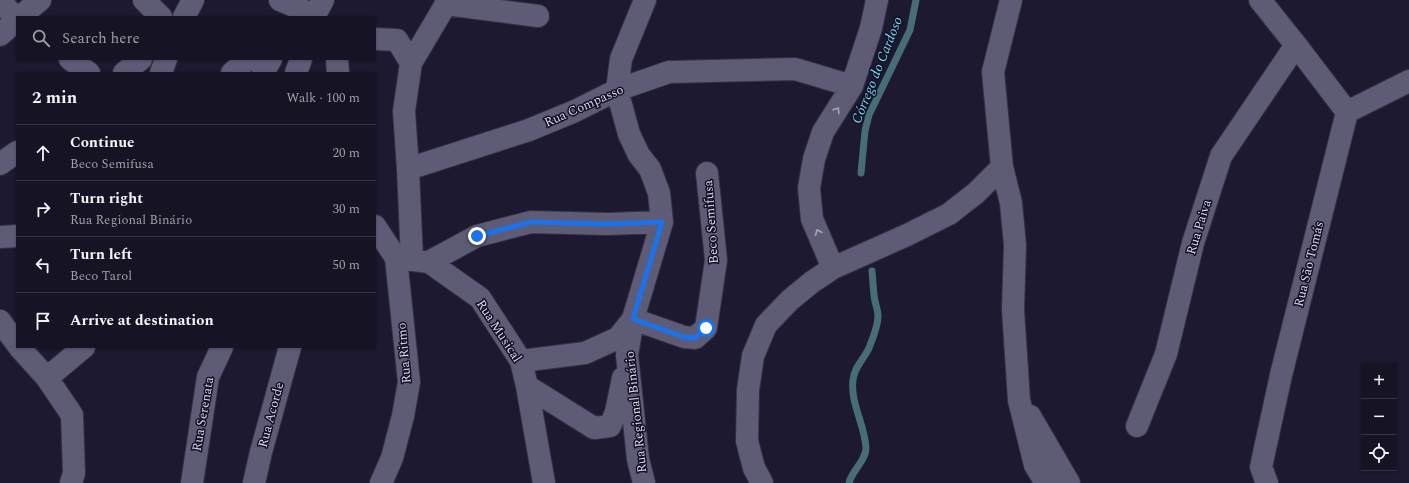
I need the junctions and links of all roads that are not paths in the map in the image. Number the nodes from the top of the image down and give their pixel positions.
1 (40, 0) edge
2 (144, 0) edge
3 (193, 0) edge
4 (323, 0) edge
5 (645, 0) edge
6 (877, 0) edge
7 (1012, 0) edge
8 (1260, 0) edge
9 (0, 1) edge
10 (446, 2) edge
11 (300, 10) edge
12 (21, 16) edge
13 (160, 16) edge
14 (185, 16) edge
15 (538, 16) dead end
16 (16, 18) edge
17 (16, 20) edge
18 (0, 35) edge
19 (376, 39) edge
20 (1296, 45) junction
21 (71, 60) edge
22 (140, 60) edge
23 (166, 60) edge
24 (247, 60) edge
25 (270, 60) edge
26 (301, 60) edge
27 (337, 60) edge
28 (410, 63) junction
29 (88, 72) edge
30 (125, 72) edge
31 (160, 72) edge
32 (233, 72) edge
33 (264, 72) edge
34 (296, 72) edge
35 (338, 72) edge
36 (1409, 81) edge
37 (852, 86) junction
38 (617, 90) junction
39 (1347, 112) junction
40 (16, 153) edge
41 (0, 164) edge
42 (1002, 166) junction
43 (408, 169) junction
44 (707, 173) dead end
45 (662, 222) junction
46 (376, 227) edge
47 (16, 236) edge
48 (0, 237) edge
49 (412, 260) junction
50 (833, 268) junction
51 (633, 319) junction
52 (0, 321) edge
53 (16, 343) edge
54 (20, 348) edge
55 (83, 348) edge
56 (203, 348) edge
57 (222, 348) edge
58 (290, 348) edge
59 (627, 355) junction
60 (521, 361) junction
61 (208, 377) junction
62 (47, 378) junction
63 (527, 386) junction
64 (1137, 426) dead end
65 (1043, 460) junction
66 (71, 483) edge
67 (192, 483) edge
68 (254, 483) edge
69 (381, 483) edge
70 (544, 483) edge
71 (644, 483) edge
72 (762, 483) edge
73 (1046, 483) edge
74 (1069, 483) edge
75 (1267, 483) edge

1 - 12 street
2 - 13 street
3 - 14 street
4 - 11 street
5 - 38 street, Rua Regional Binário
6 - 37 street
7 - 42 street
8 - 20 street
9 - 16 street
10 - 15 street
10 - 28 street
17 - 18 street
19 - 28 street
20 - 39 street
20 - 64 street, Rua Paiva
21 - 29 street
22 - 30 street
23 - 31 street
24 - 32 street
25 - 33 street
26 - 34 street
27 - 35 street
28 - 43 street
36 - 39 street
37 - 38 street, Rua Compasso
50 -> 37 street
38 - 43 street, Rua Compasso
38 - 45 street, Rua Regional Binário
39 - 75 street, Rua São Tomás
40 - 41 street
42 - 50 street
42 - 65 street
43 - 49 street
44 - 51 street, Beco Semifusa
45 - 49 street
45 - 51 street, Rua Regional Binário
46 - 49 street, Rua Ritmo
47 - 48 street
49 - 60 street, Rua Musical
49 - 69 street, Rua Ritmo
50 - 72 street
51 - 59 street, Rua Regional Binário
51 - 60 street
52 - 53 street
54 - 62 street
55 - 62 street
56 - 61 street
57 - 61 street, Rua Serenata
58 - 68 street, Rua Acorde
59 - 63 street
59 - 71 street, Rua Regional Binário
60 - 63 street, Rua Musical
61 - 67 street, Rua Serenata
62 - 66 street
63 - 70 street, Rua Musical
65 - 73 street
65 - 74 street

